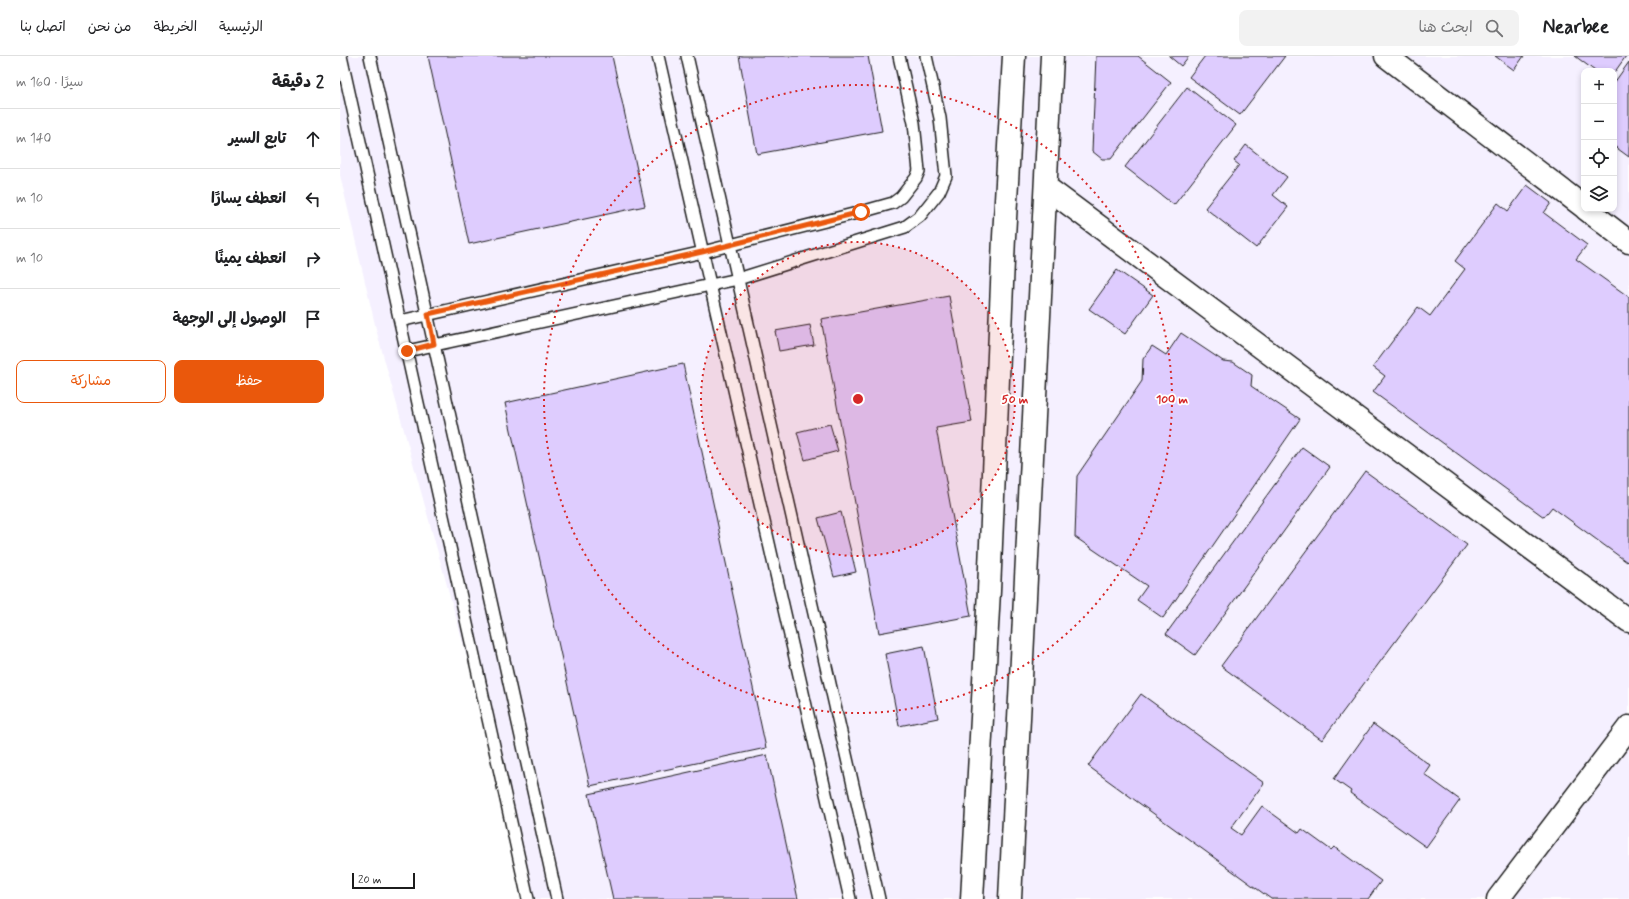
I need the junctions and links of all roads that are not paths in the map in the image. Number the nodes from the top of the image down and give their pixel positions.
1 (341, 56) edge
2 (370, 56) edge
3 (658, 56) edge
4 (687, 56) edge
5 (899, 56) edge
6 (926, 56) edge
7 (1014, 56) edge
8 (1052, 56) edge
9 (1386, 56) edge
10 (1046, 187) junction
11 (1581, 205) edge
12 (1590, 212) edge
13 (1629, 242) edge
14 (729, 246) junction
15 (702, 252) junction
16 (738, 279) junction
17 (710, 285) junction
18 (428, 314) junction
19 (400, 321) junction
20 (434, 344) junction
21 (407, 351) junction
22 (1629, 621) edge
23 (1629, 728) edge
24 (528, 899) edge
25 (557, 899) edge
26 (850, 899) edge
27 (879, 899) edge
28 (972, 899) edge
29 (1010, 899) edge
30 (1498, 899) edge

1 - 19 lane
2 - 18 lane
3 - 15 lane
4 - 14 lane
5 - 14 lane
6 - 16 lane
7 - 28 street
8 - 10 street
9 - 11 street
10 - 22 street
10 - 29 street
12 - 13 street
14 - 15 lane
14 - 16 lane
15 - 17 lane
15 - 18 lane
16 - 17 lane
16 - 27 lane
17 - 20 lane
17 - 26 lane
18 - 19 lane
18 - 20 lane
19 - 21 lane
20 - 21 lane
20 - 25 lane
21 - 24 lane
23 - 30 street

